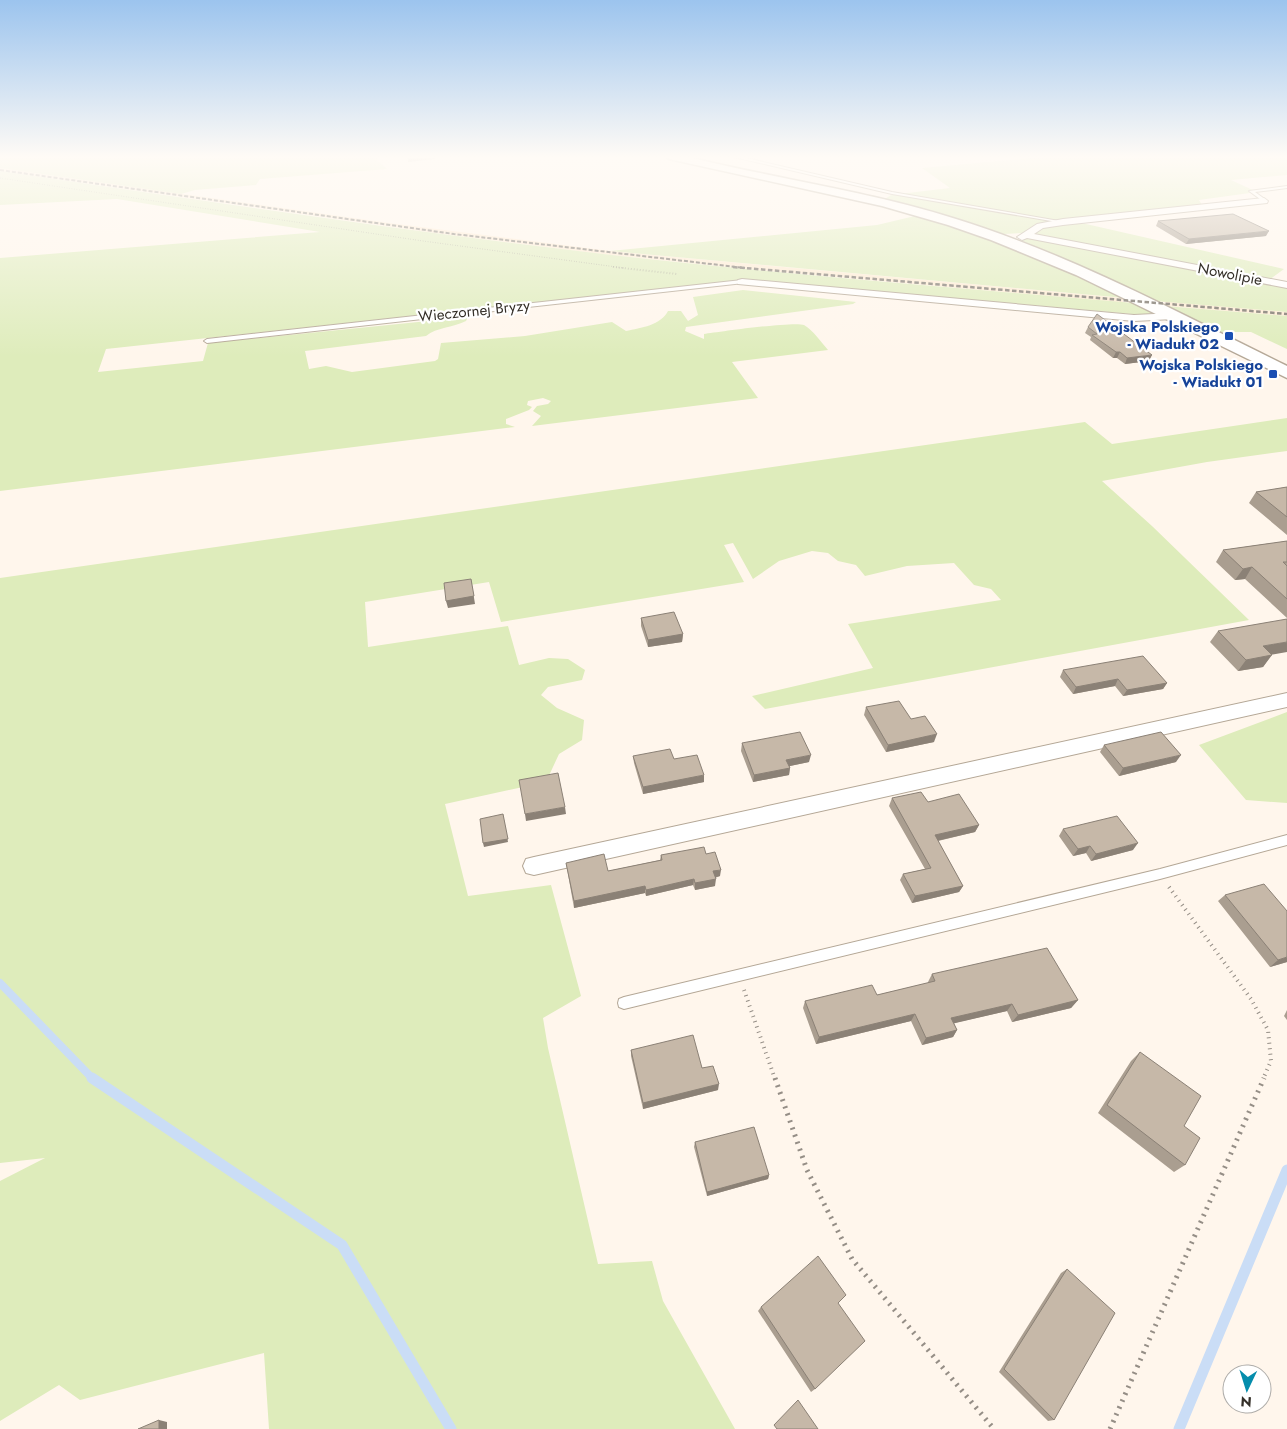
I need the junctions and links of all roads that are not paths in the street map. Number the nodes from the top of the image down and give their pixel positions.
1 (959, 224) edge
2 (1053, 224) edge
3 (1026, 235) junction
4 (1009, 242) junction
5 (742, 282) joint
6 (1287, 285) edge
7 (1174, 316) junction
8 (207, 341) dead end
9 (1286, 372) edge
10 (1287, 700) edge
11 (1287, 840) edge
12 (534, 866) dead end
13 (624, 1003) dead end

1 - 4 main road
2 - 3 street
3 - 4 street
3 - 6 street, Nowolipie
4 - 7 main road
5 - 7 street
5 - 8 lane, Wieczornej Bryzy
7 - 9 main road
10 - 12 street
11 - 13 lane

